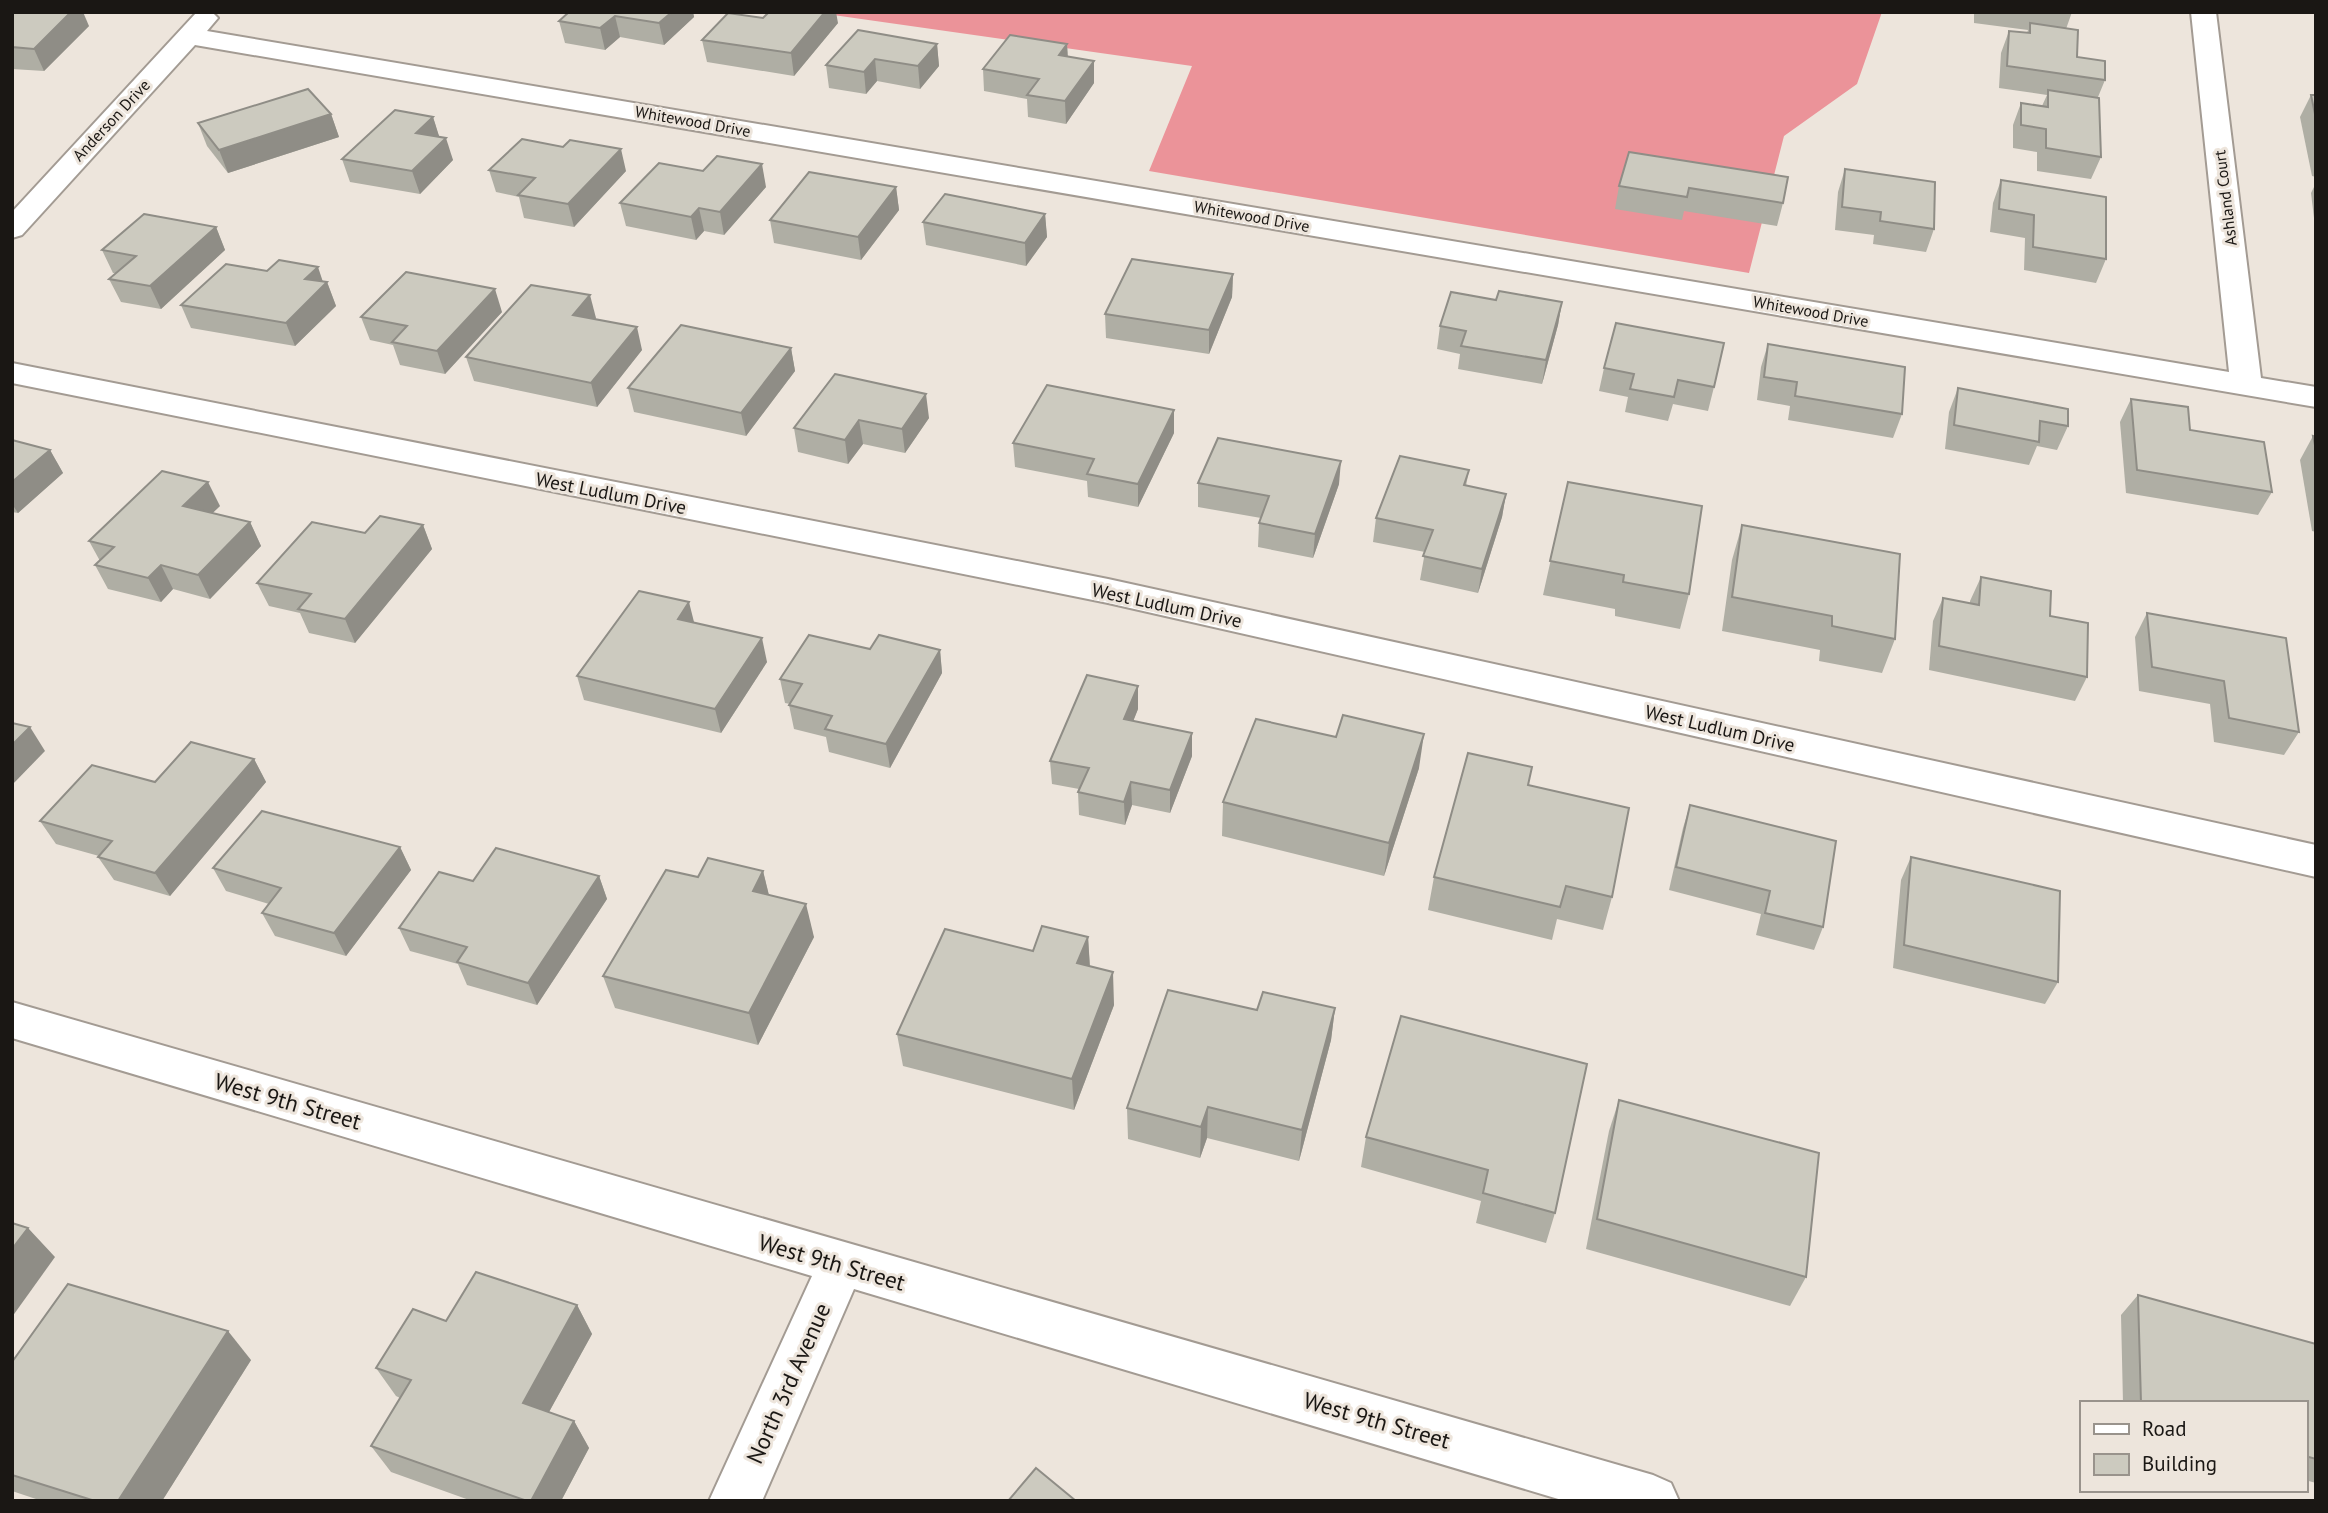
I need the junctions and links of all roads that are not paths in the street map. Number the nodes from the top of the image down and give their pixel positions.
1 (210, 12) edge
2 (2203, 12) edge
3 (189, 36) junction
4 (12, 229) edge
5 (12, 373) edge
6 (2246, 384) junction
7 (2316, 397) edge
8 (2316, 861) edge
9 (12, 1020) edge
10 (841, 1265) junction
11 (735, 1501) edge
12 (1653, 1501) edge

1 - 3 street, Anderson Drive
2 - 6 street, Ashland Court
3 - 4 street, Anderson Drive
3 - 6 street, Whitewood Drive
5 - 8 street, West Ludlum Drive
6 - 7 street, Whitewood Drive
9 - 10 street, West 9th Street
10 - 11 street, North 3rd Avenue
10 - 12 street, West 9th Street

